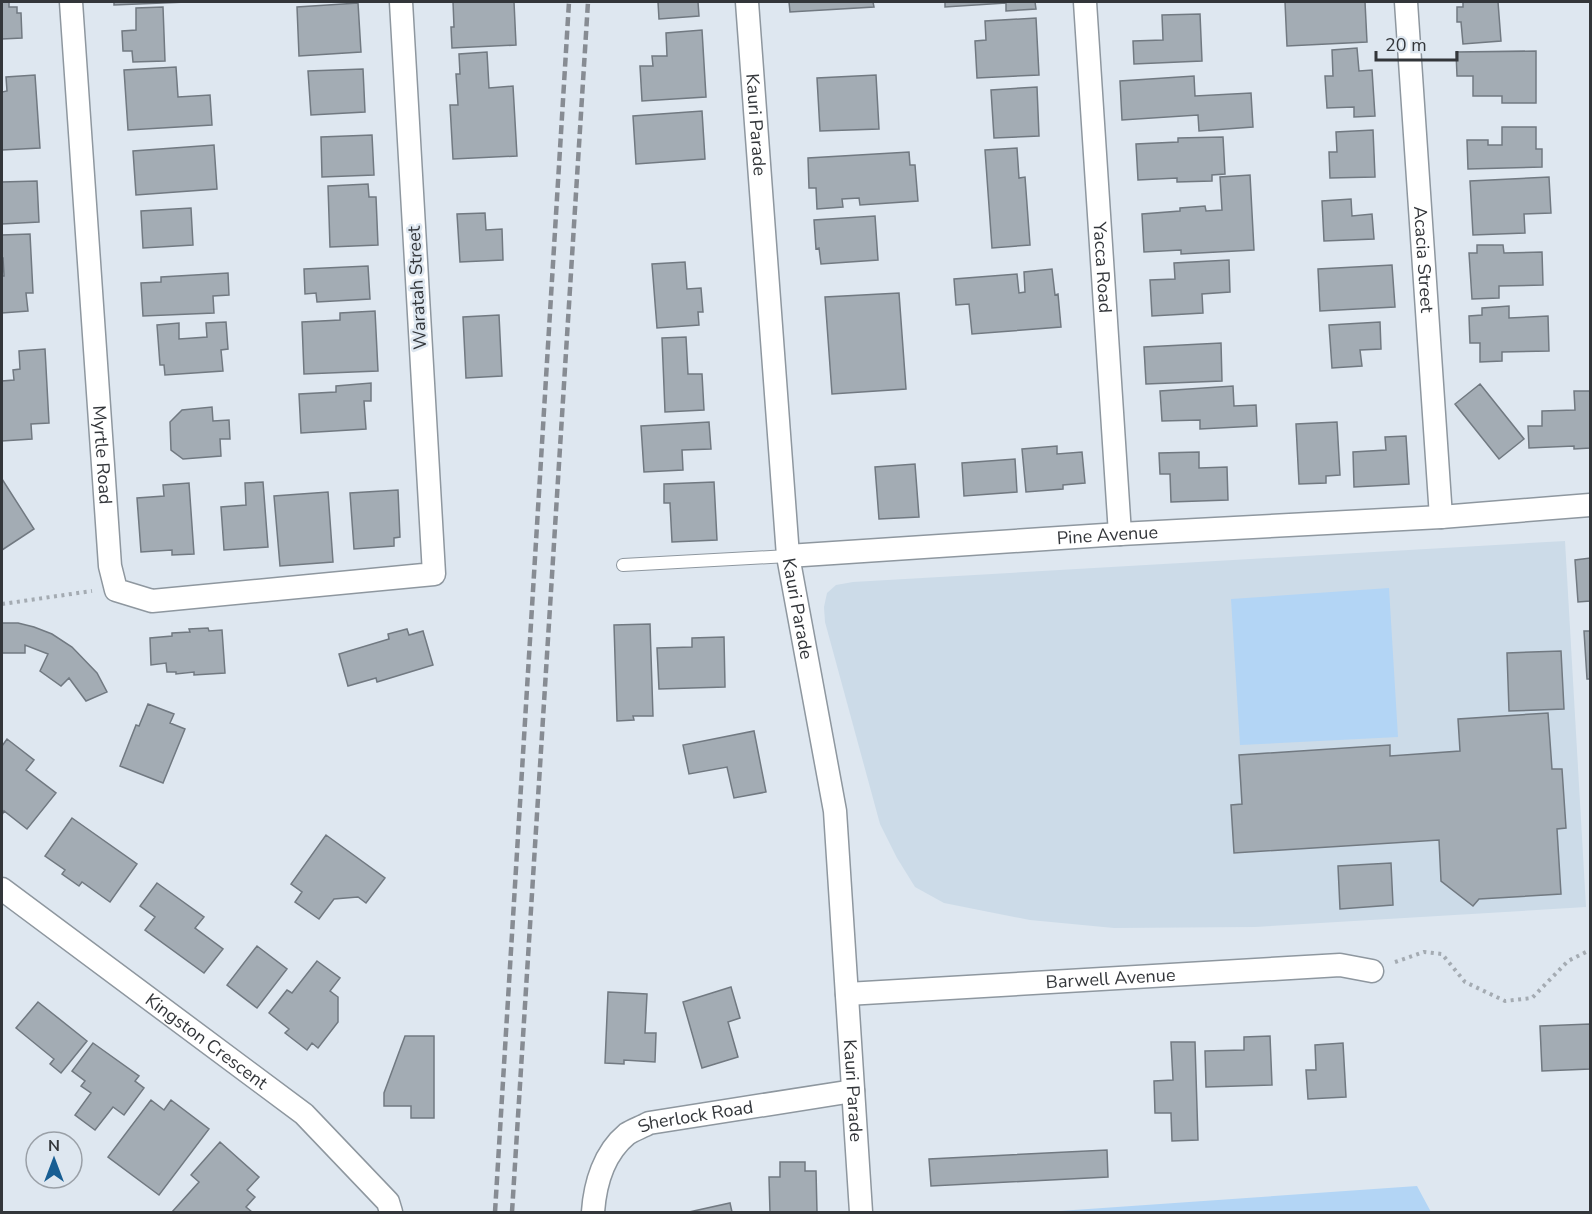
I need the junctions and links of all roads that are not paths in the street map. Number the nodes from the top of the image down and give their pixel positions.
1 (71, 2) edge
2 (400, 2) edge
3 (747, 2) edge
4 (1084, 2) edge
5 (1406, 2) edge
6 (1590, 505) edge
7 (1441, 516) junction
8 (1120, 534) junction
9 (788, 556) junction
10 (623, 566) dead end
11 (434, 574) joint
12 (2, 889) edge
13 (1372, 971) road end
14 (848, 994) junction
15 (853, 1091) junction
16 (391, 1212) edge
17 (593, 1212) edge
18 (861, 1212) edge

1 - 11 street, Myrtle Road
2 - 11 street, Waratah Street
3 - 9 street, Kauri Parade
4 - 8 street, Yacca Road
5 - 7 street, Acacia Street
6 - 7 street, Pine Avenue
7 - 8 street, Pine Avenue
8 - 9 street, Pine Avenue
9 - 10 lane, Pine Avenue
9 - 14 street, Kauri Parade
12 - 16 street, Kingston Crescent
13 - 14 street, Barwell Avenue
14 - 15 street, Kauri Parade
15 - 17 street, Sherlock Road
15 - 18 street, Kauri Parade

